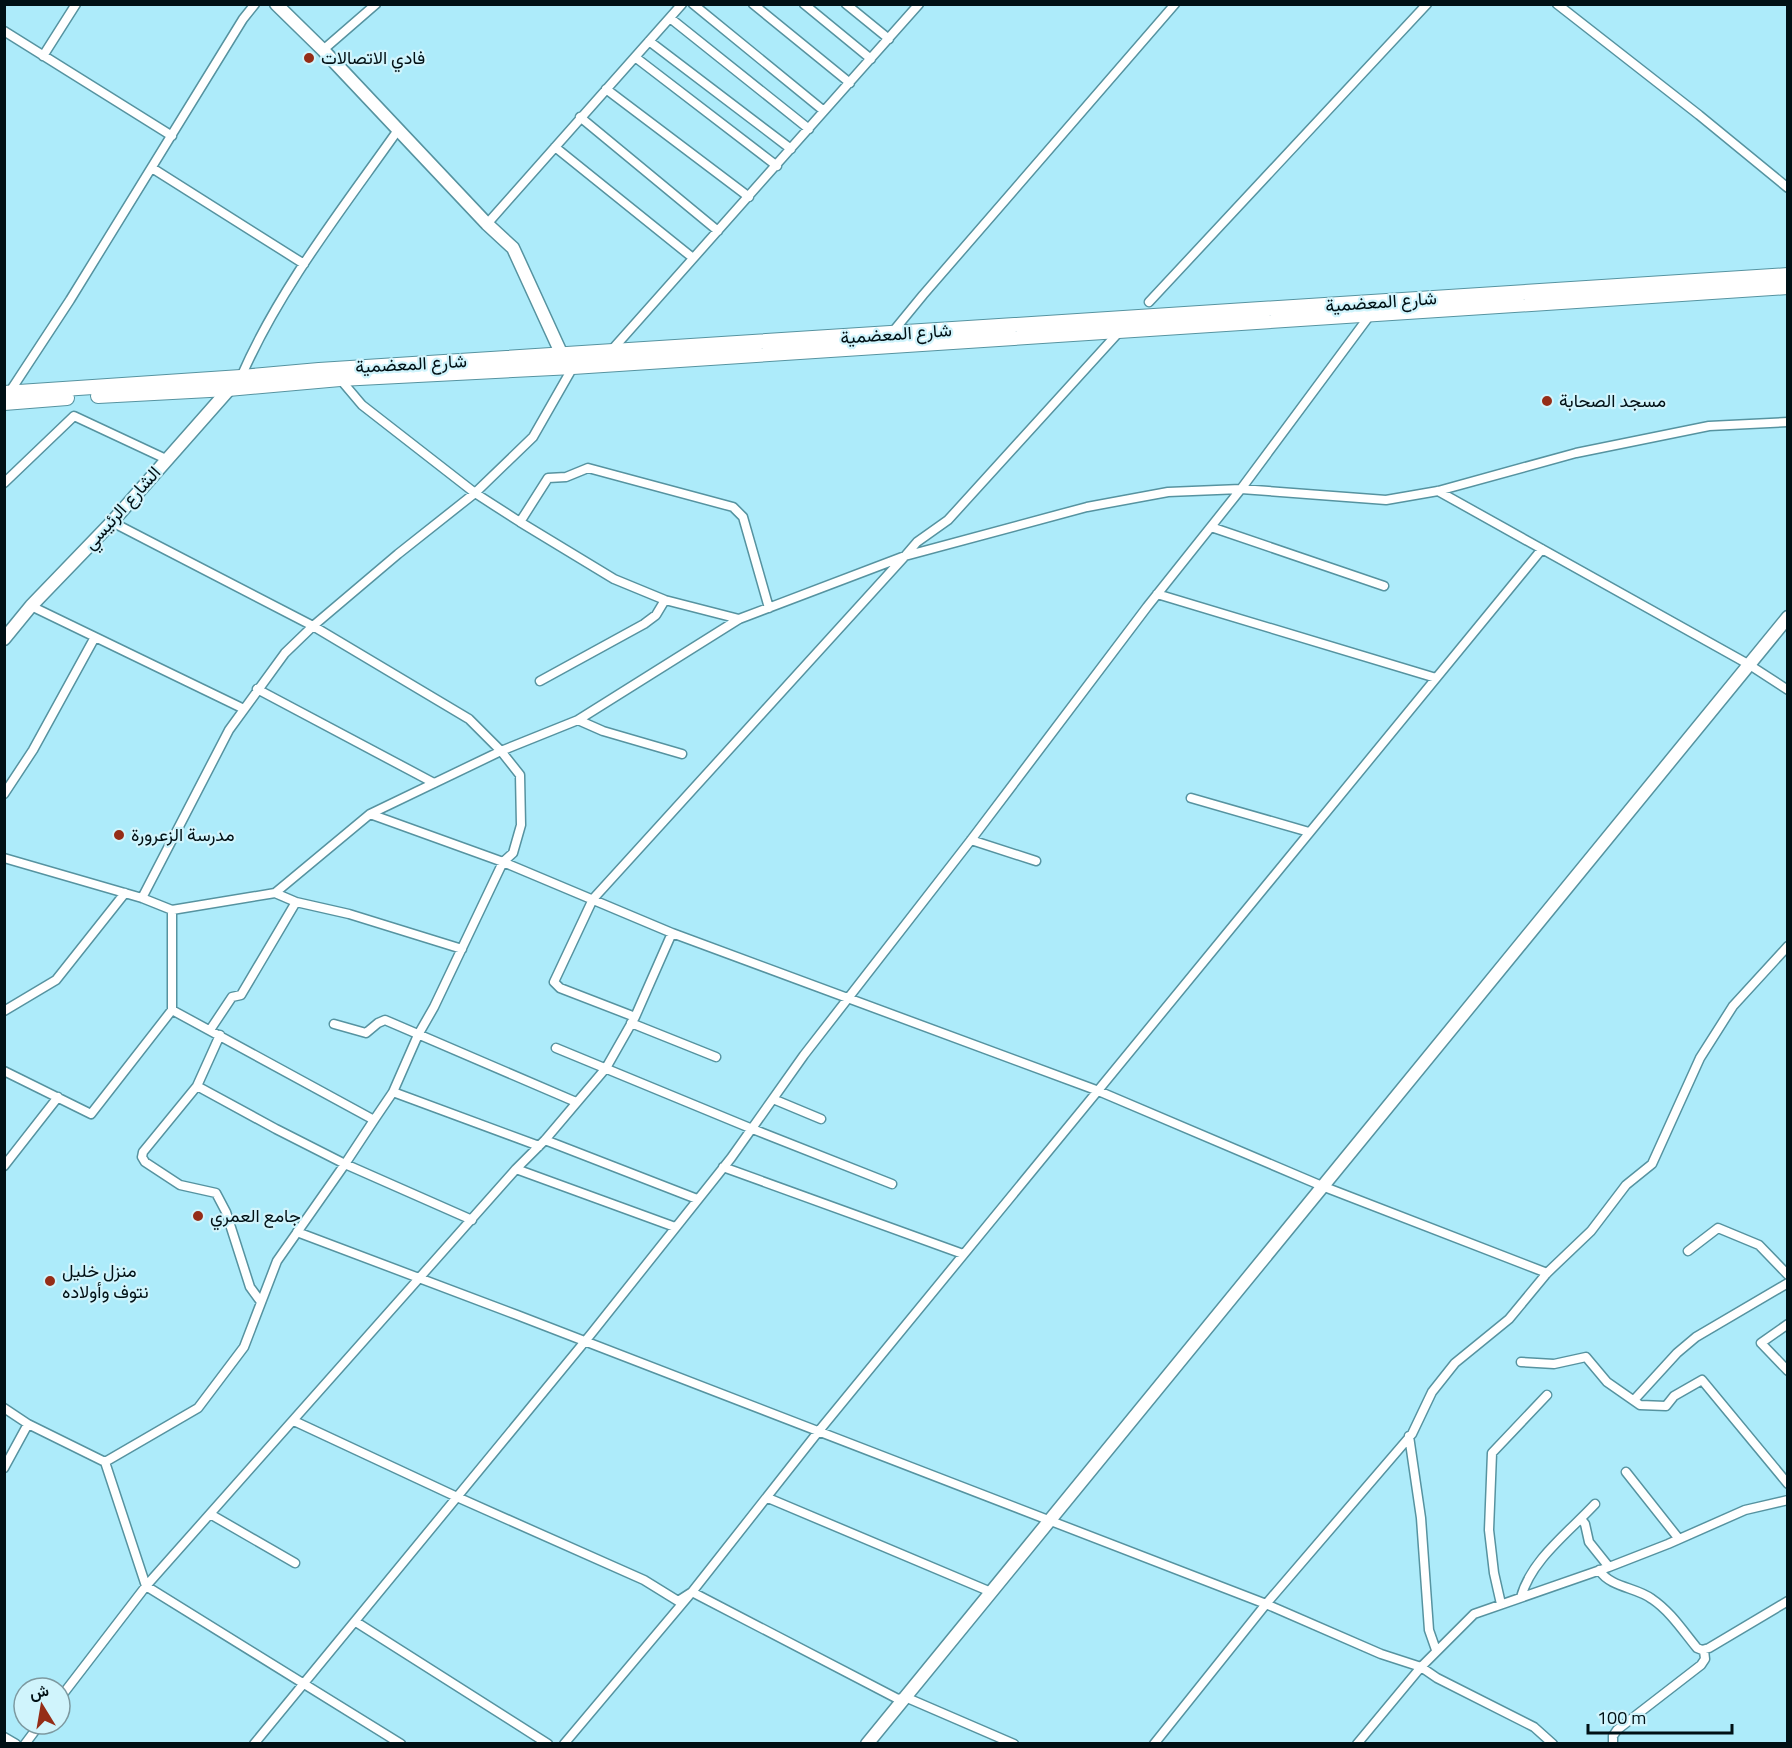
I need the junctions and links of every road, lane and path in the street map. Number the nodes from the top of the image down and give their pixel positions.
1 (76, 4) edge
2 (255, 4) edge
3 (276, 4) edge
4 (376, 4) edge
5 (682, 4) edge
6 (693, 4) edge
7 (753, 4) edge
8 (804, 4) edge
9 (846, 4) edge
10 (919, 4) edge
11 (1175, 4) edge
12 (1427, 4) edge
13 (1557, 4) edge
14 (670, 18) junction
15 (4, 31) edge
16 (889, 39) junction
17 (649, 41) junction
18 (323, 50) junction
19 (44, 56) junction
20 (635, 57) junction
21 (871, 59) junction
22 (850, 83) junction
23 (606, 89) junction
24 (824, 111) junction
25 (580, 117) junction
26 (809, 129) junction
27 (398, 130) junction
28 (172, 136) junction
29 (555, 147) junction
30 (791, 149) junction
31 (777, 166) junction
32 (152, 168) junction
33 (1788, 188) edge
34 (749, 197) junction
35 (488, 224) junction
36 (718, 231) junction
37 (693, 258) junction
38 (304, 264) junction
39 (1788, 275) edge
40 (1788, 287) edge
41 (1149, 302) dead end
42 (1393, 308) junction
43 (1370, 315) junction
44 (1119, 332) junction
45 (891, 334) junction
46 (609, 352) junction
47 (562, 355) junction
48 (573, 367) junction
49 (320, 375) junction
50 (241, 377) junction
51 (340, 379) junction
52 (228, 389) junction
53 (6, 396) edge
54 (1788, 422) edge
55 (166, 459) junction
56 (4, 483) edge
57 (1241, 489) junction
58 (1438, 491) junction
59 (475, 493) junction
60 (112, 522) junction
61 (520, 522) junction
62 (1211, 527) junction
63 (1542, 549) junction
64 (905, 556) junction
65 (1384, 586) dead end
66 (1157, 594) junction
67 (665, 600) junction
68 (31, 606) junction
69 (769, 608) junction
70 (1788, 616) edge
71 (739, 619) junction
72 (313, 626) junction
73 (95, 637) junction
74 (4, 639) edge
75 (1748, 664) junction
76 (1436, 678) junction
77 (540, 681) dead end
78 (257, 689) junction
79 (1788, 690) edge
80 (244, 708) junction
81 (578, 720) junction
82 (501, 751) junction
83 (682, 754) dead end
84 (434, 783) junction
85 (4, 794) edge
86 (1191, 798) dead end
87 (370, 814) junction
88 (1309, 832) junction
89 (972, 840) junction
90 (4, 858) edge
91 (1036, 861) dead end
92 (503, 862) junction
93 (275, 892) junction
94 (125, 893) junction
95 (142, 898) junction
96 (593, 899) junction
97 (296, 902) junction
98 (172, 910) junction
99 (672, 933) junction
100 (1788, 946) edge
101 (462, 949) junction
102 (848, 999) junction
103 (172, 1010) junction
104 (4, 1011) edge
105 (633, 1020) junction
106 (334, 1024) dead end
107 (210, 1030) junction
108 (220, 1035) junction
109 (418, 1035) junction
110 (556, 1048) dead end
111 (716, 1057) dead end
112 (606, 1068) junction
113 (4, 1071) edge
114 (197, 1086) junction
115 (1096, 1090) junction
116 (393, 1092) junction
117 (58, 1098) junction
118 (773, 1099) junction
119 (576, 1102) junction
120 (821, 1119) dead end
121 (374, 1120) junction
122 (750, 1128) junction
123 (542, 1143) junction
124 (345, 1164) junction
125 (4, 1166) edge
126 (723, 1167) junction
127 (516, 1169) junction
128 (892, 1184) dead end
129 (1322, 1186) junction
130 (697, 1199) junction
131 (472, 1220) junction
132 (675, 1227) junction
133 (297, 1233) junction
134 (1688, 1251) dead end
135 (963, 1254) junction
136 (1547, 1273) junction
137 (1788, 1275) edge
138 (421, 1278) junction
139 (1788, 1283) edge
140 (261, 1302) junction
141 (1788, 1324) edge
142 (585, 1341) junction
143 (1521, 1362) dead end
144 (1788, 1371) edge
145 (1547, 1395) dead end
146 (1634, 1400) junction
147 (4, 1408) edge
148 (294, 1421) junction
149 (28, 1424) junction
150 (818, 1432) junction
151 (1409, 1436) junction
152 (105, 1462) junction
153 (4, 1468) edge
154 (1626, 1472) dead end
155 (1788, 1484) edge
156 (457, 1497) junction
157 (768, 1498) junction
158 (1788, 1500) edge
159 (1595, 1504) dead end
160 (210, 1514) junction
161 (1581, 1519) junction
162 (1050, 1521) junction
163 (1679, 1539) junction
164 (295, 1563) dead end
165 (1608, 1567) junction
166 (1599, 1570) junction
167 (146, 1586) junction
168 (692, 1592) junction
169 (991, 1592) junction
170 (1521, 1597) junction
171 (1788, 1601) edge
172 (1266, 1604) junction
173 (1501, 1604) junction
174 (356, 1622) junction
175 (1436, 1650) junction
176 (1704, 1650) junction
177 (1421, 1666) junction
178 (72, 1682) edge
179 (304, 1683) junction
180 (905, 1697) junction
181 (4, 1737) edge
182 (16, 1743) edge
183 (254, 1743) edge
184 (401, 1743) edge
185 (548, 1743) edge
186 (564, 1743) edge
187 (867, 1743) edge
188 (1014, 1743) edge
189 (1154, 1743) edge
190 (1358, 1743) edge
191 (1553, 1743) edge
192 (1613, 1743) edge

1 - 19 street
2 - 28 street
3 - 18 main road
4 - 18 street
5 - 14 street
6 - 24 street
7 - 22 street
8 - 21 street
9 - 16 street
10 - 16 street
11 - 45 street
12 - 41 street
13 - 33 street
14 - 17 street
14 - 26 street
15 - 19 street
16 - 21 street
17 - 20 street
17 - 30 street
18 - 27 main road
19 - 28 street
20 - 23 street
20 - 31 street
21 - 22 street
22 - 24 street
23 - 25 street
23 - 34 street
24 - 26 street
25 - 29 street
25 - 36 street
26 - 30 street
27 - 35 main road
27 - 38 street
28 - 32 street
29 - 35 street
29 - 37 street
30 - 31 street
31 - 34 street
32 - 38 street
32 - 53 street
34 - 36 street
35 - 47 main road
36 - 37 street
37 - 46 street
38 - 50 street
39 - 42 main road, شارع المعضمية
40 - 42 main road, شارع المعضمية
42 - 43 main road, شارع المعضمية
42 - 45 main road, شارع المعضمية
43 - 44 main road, شارع المعضمية
43 - 57 street
44 - 48 main road, شارع المعضمية
44 - 64 street
45 - 46 main road, شارع المعضمية
46 - 47 main road, شارع المعضمية
47 - 49 main road, شارع المعضمية
48 - 51 main road, شارع المعضمية
48 - 59 street
49 - 50 main road, شارع المعضمية
49 - 51 main road, شارع المعضمية
49 - 52 main road, شارع المعضمية
50 - 52 main road, الشارع الرئيسي
50 - 53 main road, شارع المعضمية
51 - 59 street
52 - 53 main road, شارع المعضمية
52 - 55 main road, الشارع الرئيسي
54 - 58 street
55 - 56 street
55 - 60 main road, الشارع الرئيسي
57 - 58 street
57 - 62 street
57 - 64 street
58 - 63 street
59 - 61 street
59 - 72 street
60 - 68 main road, الشارع الرئيسي
60 - 72 street
61 - 67 street
61 - 69 street
62 - 65 street
62 - 66 street
63 - 75 street
63 - 76 street
64 - 69 street
64 - 96 street
66 - 76 street
66 - 89 street
67 - 71 street
67 - 77 street
68 - 73 street
68 - 74 main road, الشارع الرئيسي
69 - 71 street
70 - 75 main road
71 - 81 street
72 - 78 street
72 - 82 street
73 - 80 street
73 - 85 street
75 - 79 street
75 - 129 main road
76 - 88 street
78 - 80 street
78 - 84 street
80 - 95 street
81 - 82 street
81 - 83 street
82 - 84 street
82 - 92 street
84 - 87 street
86 - 88 street
87 - 92 street
87 - 93 street
88 - 115 street
89 - 91 street
89 - 102 street
90 - 94 street
92 - 96 street
92 - 101 street
93 - 97 street
93 - 98 street
94 - 95 street
94 - 104 street
95 - 98 street
96 - 99 street
96 - 105 street
97 - 101 street
97 - 107 street
98 - 103 street
99 - 102 street
99 - 105 street
100 - 136 street
101 - 109 street
102 - 115 street
102 - 118 street
103 - 107 street
103 - 117 street
105 - 111 street
105 - 112 street
106 - 109 street
107 - 108 street
108 - 114 street
108 - 121 street
109 - 116 street
109 - 119 street
110 - 112 street
112 - 119 street
112 - 122 street
113 - 117 street
114 - 124 street
114 - 140 street
115 - 129 street
115 - 135 street
116 - 121 street
116 - 123 street
117 - 125 street
118 - 120 street
118 - 122 street
119 - 123 street
121 - 124 street
122 - 126 street
122 - 128 street
123 - 127 street
123 - 130 street
124 - 131 street
124 - 133 street
126 - 130 street
126 - 135 street
127 - 131 street
127 - 132 street
129 - 136 street
129 - 162 main road
130 - 132 street
131 - 138 street
132 - 142 street
133 - 138 street
133 - 140 street
134 - 137 street
135 - 150 street
136 - 151 street
138 - 142 street
138 - 148 street
139 - 146 street
140 - 152 street
141 - 144 street
142 - 150 street
142 - 156 street
143 - 146 street
145 - 173 street
146 - 155 street
147 - 149 street
148 - 156 street
148 - 160 street
149 - 152 street
149 - 153 street
150 - 157 street
150 - 162 street
151 - 172 street
151 - 175 street
152 - 167 street
154 - 163 street
156 - 168 street
156 - 174 street
157 - 168 street
157 - 169 street
158 - 163 street
159 - 161 street
160 - 164 street
160 - 167 street
161 - 165 street
161 - 170 street
162 - 169 main road
162 - 172 street
163 - 165 street
165 - 166 street
166 - 170 street
166 - 176 street
167 - 178 street
167 - 179 street
168 - 180 street
168 - 186 street
169 - 180 main road
170 - 173 street
171 - 176 street
172 - 177 street
172 - 189 street
173 - 175 street
174 - 179 street
174 - 185 street
175 - 177 street
176 - 192 street
177 - 190 street
177 - 191 street
179 - 183 street
179 - 184 street
180 - 187 main road
180 - 188 street
181 - 182 street

